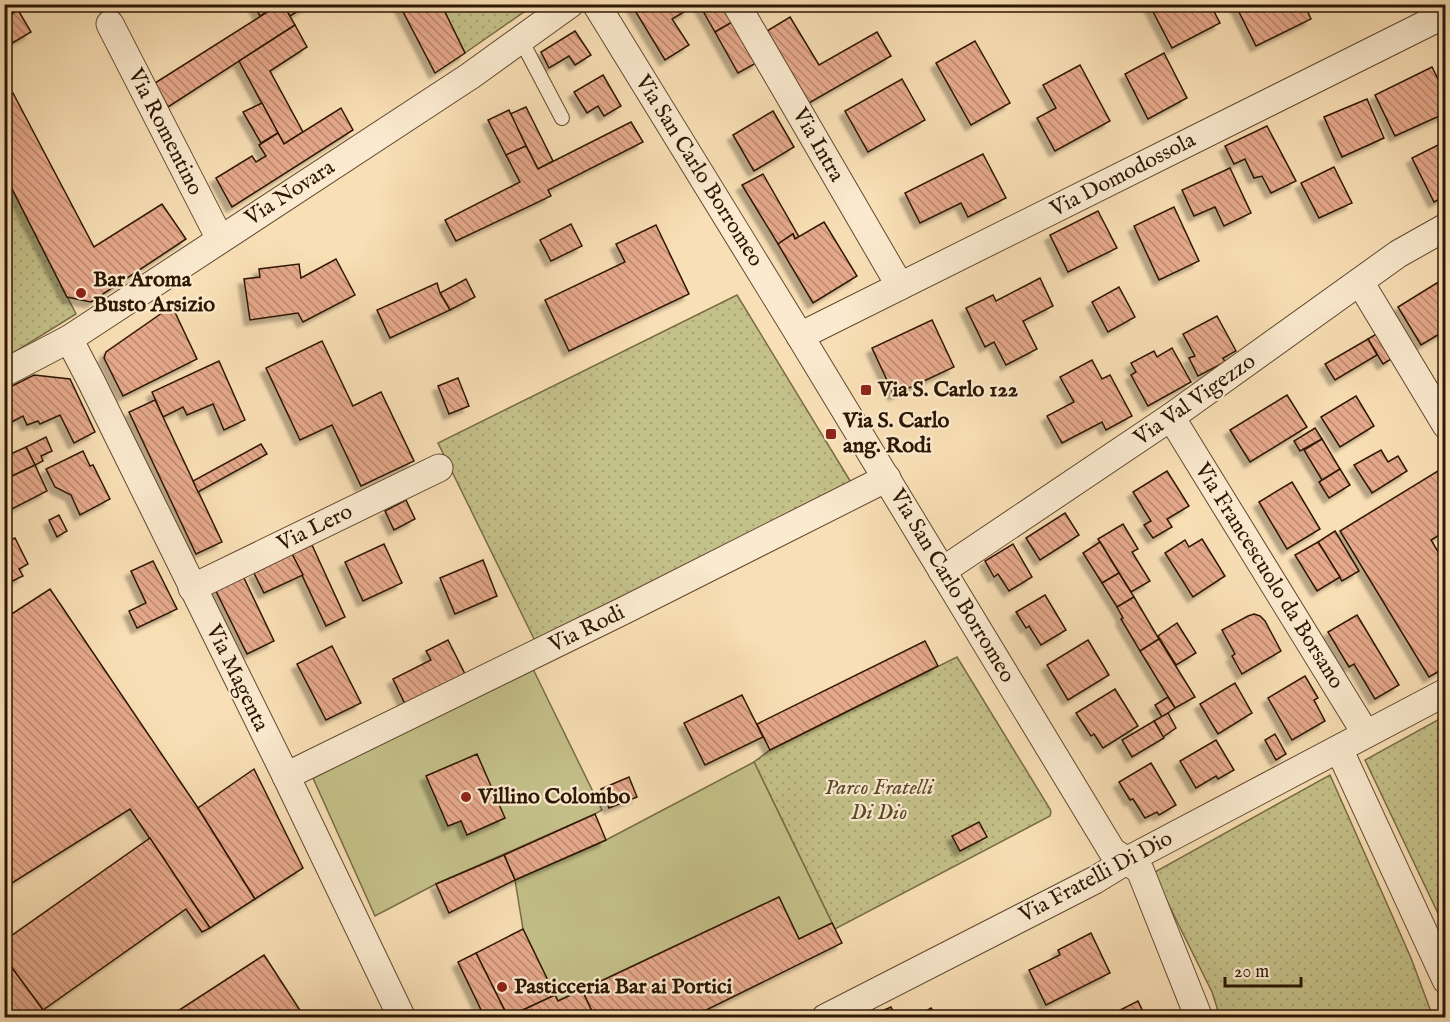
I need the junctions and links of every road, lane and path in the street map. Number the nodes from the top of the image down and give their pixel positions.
1 (570, 4) edge
2 (596, 4) edge
3 (736, 4) edge
4 (1446, 14) edge
5 (110, 24) dead end
6 (521, 40) junction
7 (562, 118) dead end
8 (1446, 226) edge
9 (220, 239) junction
10 (1360, 282) junction
11 (900, 286) junction
12 (801, 336) junction
13 (69, 339) junction
14 (4, 373) edge
15 (1171, 417) junction
16 (1446, 425) edge
17 (439, 468) dead end
18 (887, 478) junction
19 (942, 571) junction
20 (192, 588) junction
21 (1446, 692) edge
22 (1366, 734) junction
23 (1339, 749) junction
24 (286, 776) junction
25 (1126, 861) junction
26 (1446, 980) edge
27 (856, 1011) edge
28 (402, 1017) edge
29 (825, 1017) edge
30 (1199, 1017) edge

1 - 6 street, Via Novara
2 - 12 street, Via San Carlo Borromeo
3 - 11 street, Via Intra
4 - 11 street, Via Domodossola
5 - 9 street, Via Romentino
6 - 7 lane
6 - 9 street, Via Novara
8 - 10 street, Via Val Vigezzo
9 - 13 street, Via Novara
10 - 15 street, Via Val Vigezzo
10 - 16 street
11 - 12 street, Via Domodossola
12 - 18 street, Via San Carlo Borromeo
13 - 14 street, Via Novara
13 - 20 street, Via Magenta
15 - 19 street, Via Val Vigezzo
15 - 22 street, Via Francescuolo da Borsano
17 - 20 street, Via Lero
18 - 19 street, Via San Carlo Borromeo
18 - 24 street, Via Rodi
19 - 25 street, Via San Carlo Borromeo
20 - 24 street, Via Magenta
21 - 22 street, Via Fratelli Di Dio
22 - 23 street, Via Fratelli Di Dio
23 - 25 street, Via Fratelli Di Dio
23 - 26 street
24 - 28 street, Via Magenta
25 - 27 street, Via Fratelli Di Dio
25 - 30 street, Via San Carlo Borromeo
27 - 29 street, Via Fratelli Di Dio

